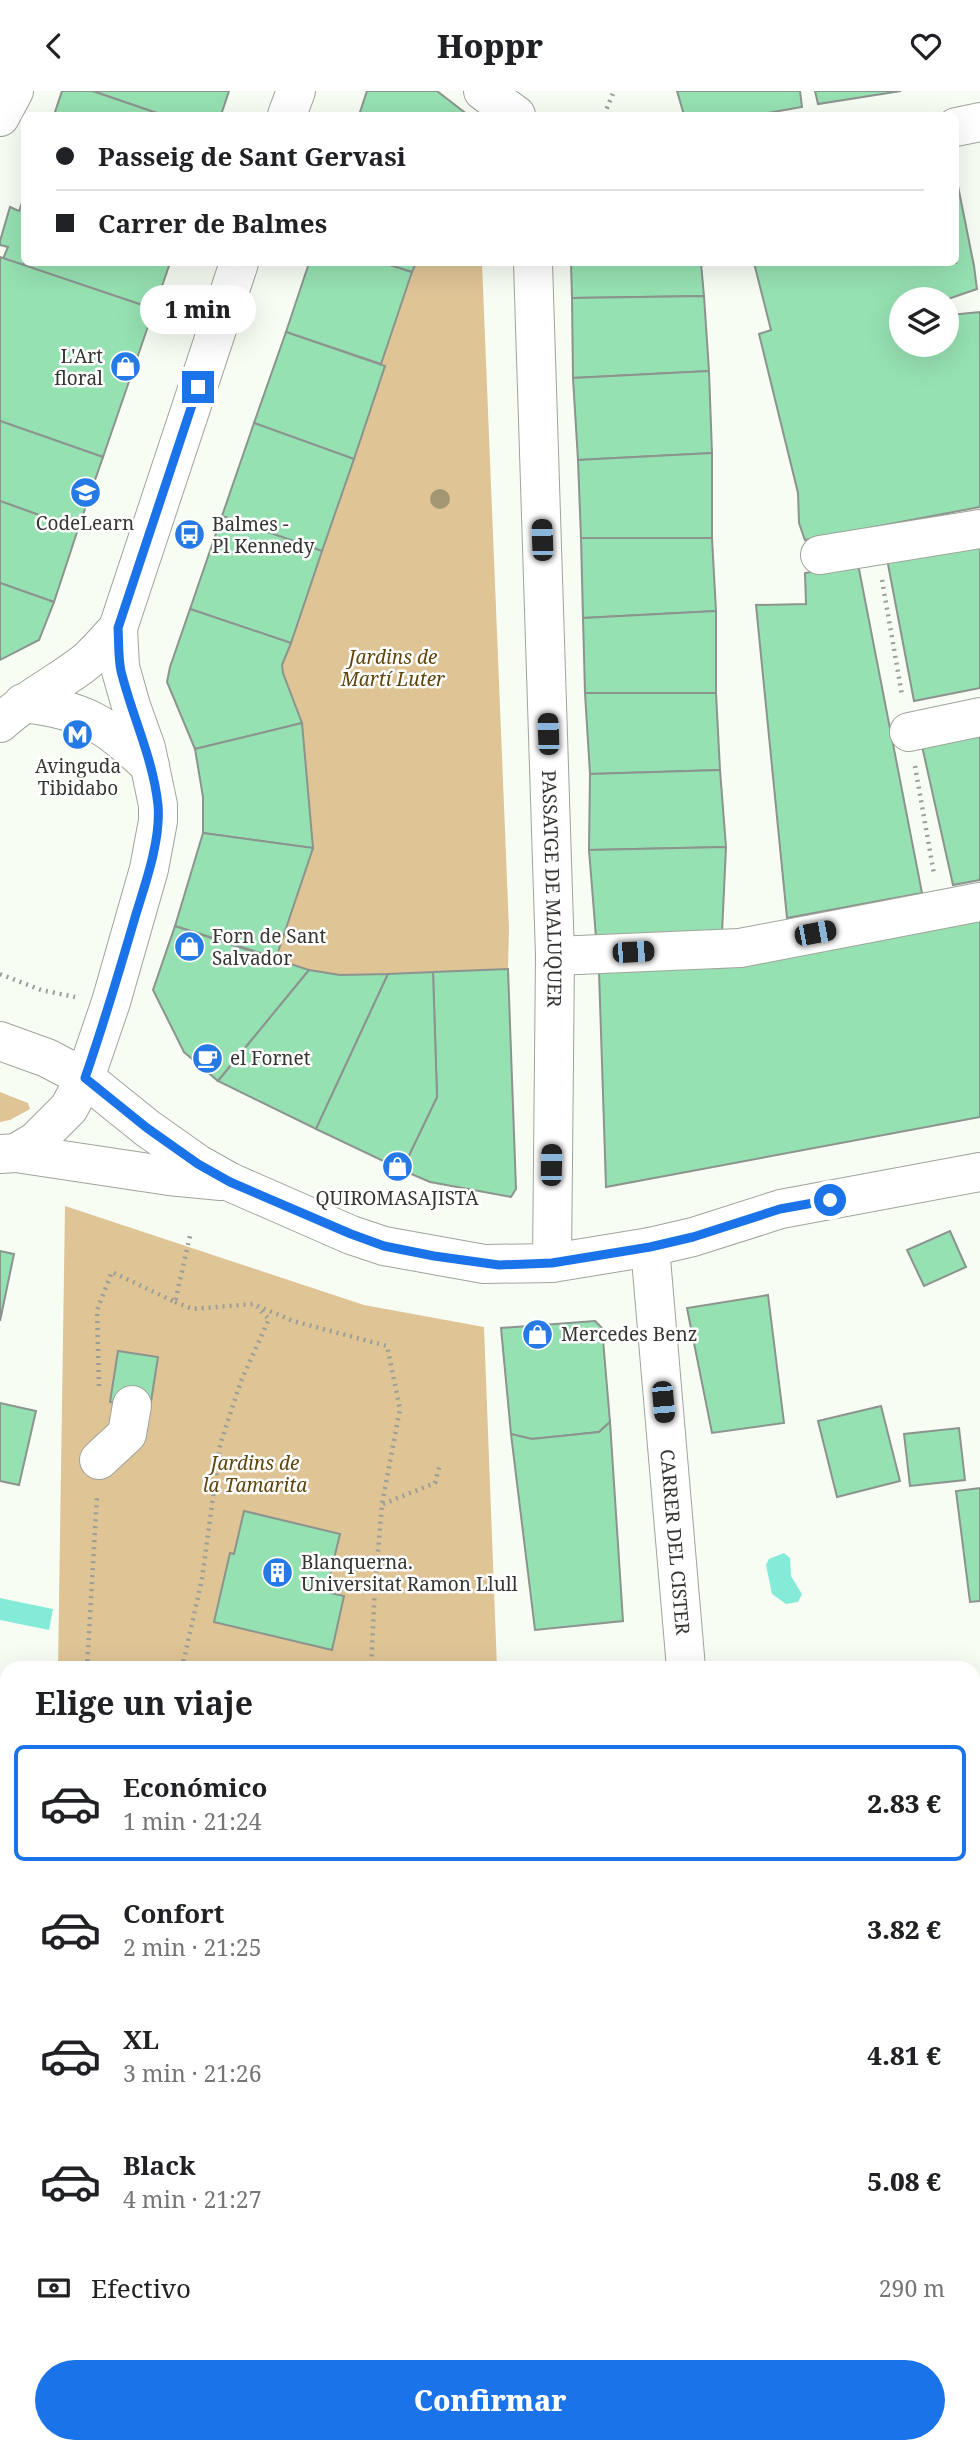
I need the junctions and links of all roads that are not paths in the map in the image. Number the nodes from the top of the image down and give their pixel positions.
1 (14, 91) edge
2 (296, 91) edge
3 (483, 91) edge
4 (289, 112) edge
5 (512, 112) edge
6 (0, 117) edge
7 (980, 122) edge
8 (959, 126) edge
9 (238, 266) edge
10 (533, 266) edge
11 (980, 529) edge
12 (820, 555) dead end
13 (118, 628) junction
14 (11, 713) edge
15 (980, 717) edge
16 (909, 732) road end
17 (150, 766) junction
18 (980, 902) edge
19 (555, 955) junction
20 (0, 1041) edge
21 (85, 1078) junction
22 (8, 1154) edge
23 (980, 1172) edge
24 (230, 1182) junction
25 (650, 1247) junction
26 (552, 1263) junction
27 (132, 1405) dead end
28 (99, 1460) dead end
29 (685, 1661) edge

1 - 6 street
2 - 4 street
3 - 5 street
7 - 8 street
9 - 13 street
10 - 19 street, PASSATGE DE MALUQUER
11 - 12 street
13 - 14 street
13 - 17 street
14 - 17 street
15 - 16 street
17 - 21 street
18 - 19 street
19 - 26 street, PASSATGE DE MALUQUER
20 - 21 street
21 - 22 street
21 - 24 street
22 - 24 street
23 - 25 street
24 - 26 street
25 - 26 street
25 - 29 street, CARRER DEL CISTER
27 - 28 street

